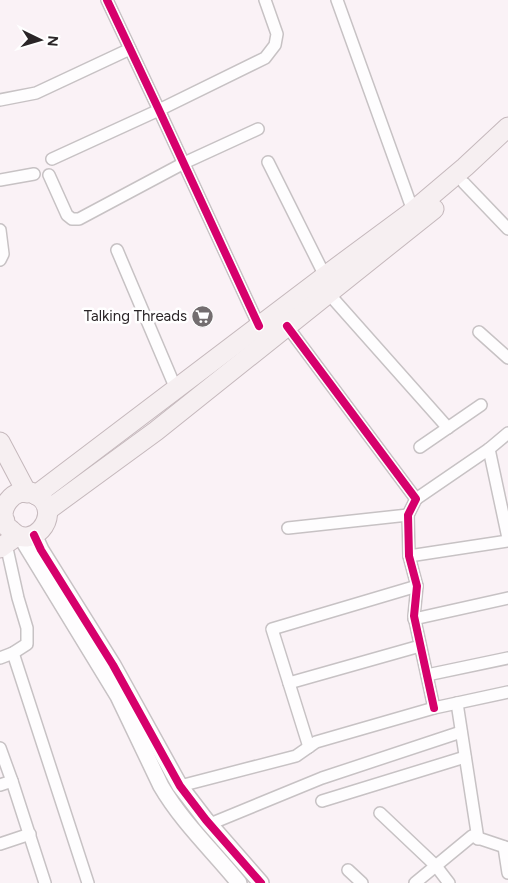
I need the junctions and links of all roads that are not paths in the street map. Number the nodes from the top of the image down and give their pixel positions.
1 (106, 0) edge
2 (265, 0) edge
3 (336, 0) edge
4 (130, 49) junction
5 (0, 100) edge
6 (159, 110) junction
7 (508, 127) edge
8 (258, 129) dead end
9 (508, 143) edge
10 (52, 158) dead end
11 (268, 162) dead end
12 (184, 164) junction
13 (34, 174) dead end
14 (49, 175) dead end
15 (0, 180) edge
16 (464, 183) junction
17 (413, 211) junction
18 (508, 229) edge
19 (0, 230) edge
20 (117, 250) dead end
21 (0, 260) edge
22 (327, 285) junction
23 (259, 326) junction
24 (287, 326) junction
25 (479, 332) dead end
26 (508, 358) edge
27 (176, 389) junction
28 (481, 405) dead end
29 (448, 428) junction
30 (508, 433) edge
31 (0, 442) edge
32 (420, 447) dead end
33 (489, 450) junction
34 (31, 494) junction
35 (416, 499) junction
36 (3, 506) edge
37 (48, 510) junction
38 (408, 516) junction
39 (288, 528) dead end
40 (508, 539) edge
41 (16, 540) edge
42 (410, 556) junction
43 (417, 586) junction
44 (508, 598) edge
45 (414, 619) junction
46 (420, 646) junction
47 (13, 654) junction
48 (0, 658) edge
49 (508, 658) edge
50 (427, 675) junction
51 (289, 684) junction
52 (508, 692) edge
53 (457, 703) junction
54 (434, 708) junction
55 (461, 732) junction
56 (309, 747) junction
57 (0, 748) edge
58 (465, 757) junction
59 (12, 781) junction
60 (0, 785) edge
61 (180, 786) junction
62 (322, 801) dead end
63 (380, 813) dead end
64 (210, 824) junction
65 (30, 834) junction
66 (478, 838) junction
67 (0, 844) edge
68 (506, 848) edge
69 (436, 866) junction
70 (348, 870) dead end
71 (508, 873) edge
72 (45, 883) edge
73 (88, 883) edge
74 (239, 883) edge
75 (261, 883) edge
76 (362, 883) edge
77 (415, 883) edge
78 (450, 883) edge

1 - 4 street
2 - 6 street
3 - 17 street
4 - 5 street
4 - 6 street
6 - 10 street
6 - 12 street
7 - 17 main road
8 - 12 street
9 - 16 main road
11 - 22 street
12 - 14 street
12 - 23 street
13 - 15 street
16 - 18 street
16 - 22 main road
17 - 22 main road
19 - 21 street
20 - 27 street
22 - 23 main road
22 - 24 main road
22 - 29 street
23 - 27 main road
24 - 35 street
24 - 37 main road
25 - 26 street
27 - 34 main road
28 - 29 street
29 - 32 street
30 - 33 street
31 - 34 main road
33 - 35 street
33 - 40 street
34 - 36 main road
34 - 37 main road
35 - 38 street
36 - 41 main road
37 - 41 main road
38 - 39 street
38 - 42 street
40 - 42 street
41 - 47 street
41 - 61 street
41 - 74 street
42 - 43 street
43 - 45 street
43 - 51 street
44 - 45 street
45 - 46 street
46 - 50 street
46 - 51 street
47 - 48 street
47 - 73 street
49 - 50 street
50 - 54 street
51 - 56 street
52 - 53 street
53 - 54 street
53 - 55 street
54 - 56 street
55 - 58 street
55 - 64 street
56 - 61 street
57 - 59 street
58 - 62 street
58 - 66 street
59 - 60 street
59 - 65 street
61 - 64 street
63 - 69 street
64 - 75 street
65 - 67 street
65 - 72 street
66 - 68 street
66 - 69 street
68 - 71 street
69 - 77 street
69 - 78 street
70 - 76 street

